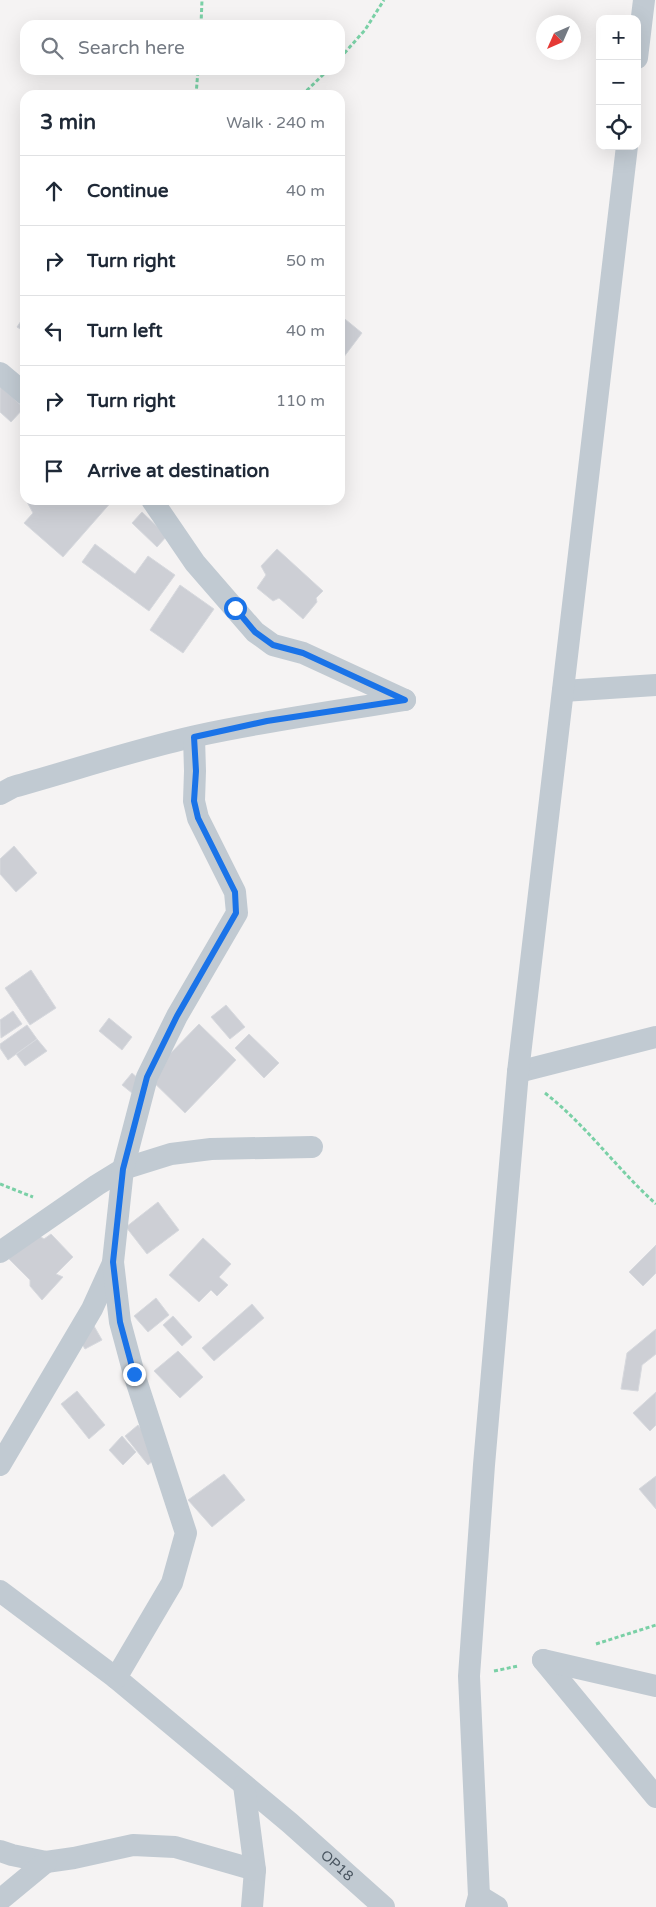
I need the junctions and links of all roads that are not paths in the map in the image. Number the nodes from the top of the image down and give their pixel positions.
1 (644, 0) edge
2 (641, 25) edge
3 (627, 150) edge
4 (0, 373) edge
5 (20, 390) edge
6 (155, 505) edge
7 (656, 685) edge
8 (563, 691) junction
9 (194, 737) junction
10 (0, 794) edge
11 (656, 1037) edge
12 (518, 1072) junction
13 (312, 1147) dead end
14 (123, 1169) junction
15 (0, 1252) edge
16 (113, 1262) junction
17 (0, 1465) edge
18 (0, 1591) edge
19 (116, 1678) junction
20 (656, 1686) edge
21 (244, 1785) junction
22 (656, 1797) edge
23 (0, 1850) edge
24 (46, 1862) junction
25 (255, 1870) junction
26 (0, 1900) edge
27 (484, 1903) edge
28 (252, 1907) edge
29 (384, 1907) edge

1 - 2 street
3 - 8 street
4 - 5 street
6 - 9 street
7 - 8 street
8 - 12 street
9 - 10 street
9 - 14 street
11 - 12 street
12 - 27 street
13 - 14 street
14 - 15 street
14 - 16 street
16 - 17 street
16 - 19 street
18 - 19 street, OP18
19 - 21 street, OP18
20 - 22 street
21 - 25 street
21 - 29 street, OP18
23 - 24 street
24 - 25 street
24 - 26 street
25 - 28 street

